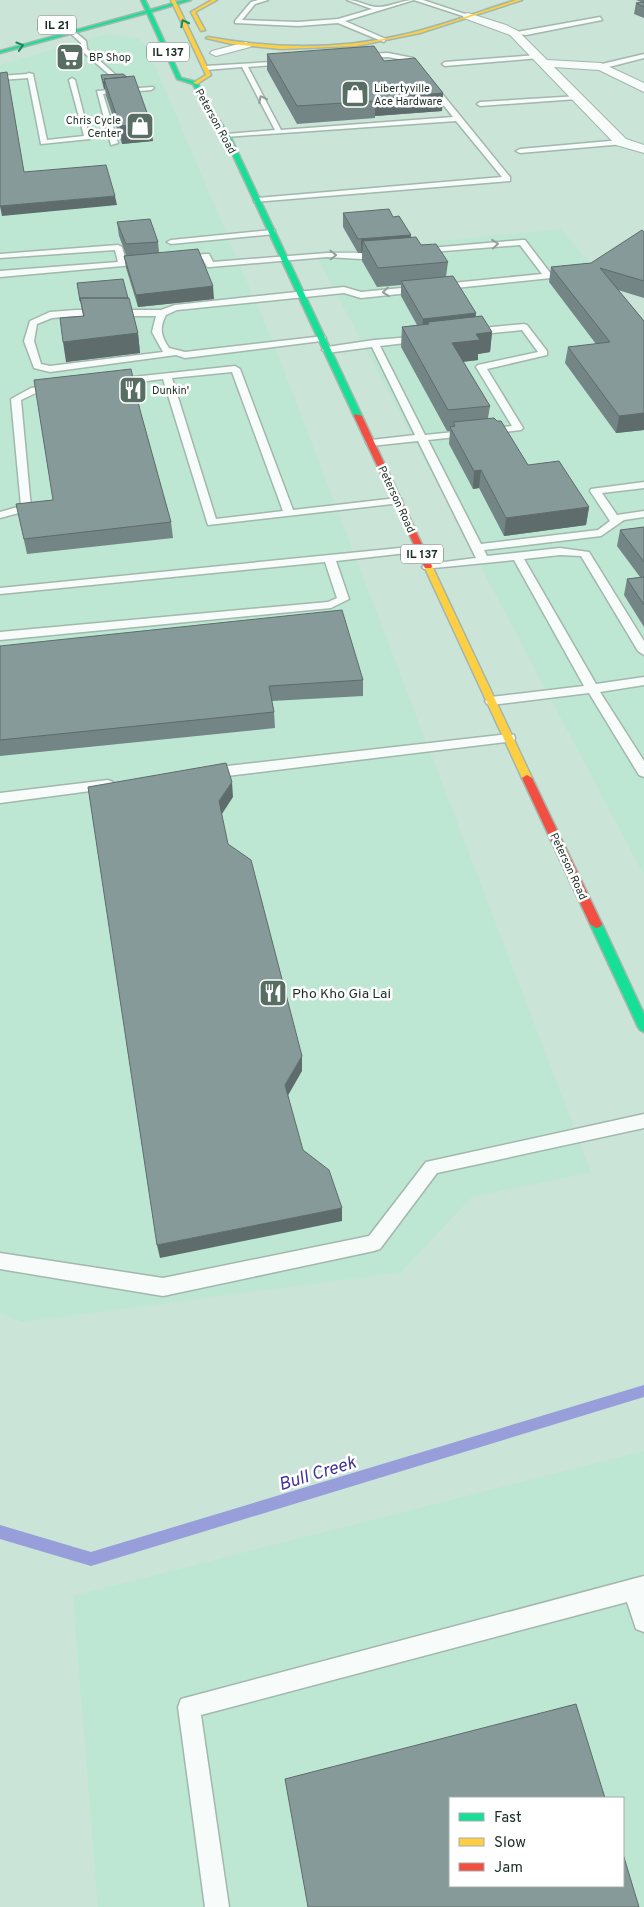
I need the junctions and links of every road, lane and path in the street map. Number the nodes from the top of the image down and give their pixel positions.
1 (189, 0) edge
2 (215, 0) edge
3 (265, 0) edge
4 (350, 0) edge
5 (411, 0) edge
6 (417, 0) edge
7 (520, 0) edge
8 (173, 2) edge
9 (147, 3) edge
10 (378, 9) junction
11 (468, 16) junction
12 (600, 19) dead end
13 (338, 21) junction
14 (128, 28) dead end
15 (75, 31) junction
16 (146, 33) dead end
17 (514, 33) junction
18 (208, 38) junction
19 (0, 40) edge
20 (162, 40) junction
21 (384, 40) junction
22 (246, 45) junction
23 (0, 52) edge
24 (216, 53) junction
25 (358, 56) edge
26 (644, 56) edge
27 (540, 60) junction
28 (292, 61) edge
29 (445, 64) dead end
30 (205, 65) junction
31 (244, 65) junction
32 (601, 67) junction
33 (115, 77) edge
34 (0, 78) edge
35 (72, 80) dead end
36 (195, 83) junction
37 (152, 88) dead end
38 (644, 88) edge
39 (576, 97) junction
40 (480, 104) dead end
41 (458, 119) junction
42 (279, 132) junction
43 (227, 136) junction
44 (621, 142) junction
45 (114, 143) dead end
46 (644, 149) edge
47 (520, 151) dead end
48 (257, 200) junction
49 (272, 232) junction
50 (171, 242) dead end
51 (408, 252) edge
52 (389, 254) edge
53 (0, 256) edge
54 (169, 259) edge
55 (284, 259) junction
56 (150, 261) edge
57 (123, 264) junction
58 (0, 274) edge
59 (301, 294) junction
60 (162, 313) junction
61 (459, 334) edge
62 (431, 337) edge
63 (321, 338) junction
64 (374, 343) junction
65 (327, 350) junction
66 (174, 353) junction
67 (167, 376) junction
68 (101, 383) edge
69 (63, 387) edge
70 (421, 438) junction
71 (371, 443) junction
72 (644, 485) edge
73 (397, 501) junction
74 (0, 514) edge
75 (289, 514) junction
76 (644, 514) edge
77 (616, 522) junction
78 (477, 548) junction
79 (420, 549) junction
80 (516, 556) junction
81 (329, 558) junction
82 (483, 560) junction
83 (428, 567) junction
84 (0, 591) edge
85 (0, 636) edge
86 (644, 651) edge
87 (644, 681) edge
88 (592, 689) junction
89 (491, 701) junction
90 (509, 738) junction
91 (644, 772) edge
92 (197, 775) edge
93 (120, 784) edge
94 (0, 798) edge
95 (644, 1027) edge
96 (644, 1122) edge
97 (0, 1261) edge
98 (639, 1588) edge
99 (644, 1621) edge
100 (217, 1907) edge

1 - 8 main road, IL 21
2 - 18 main road
3 - 13 lane
4 - 10 lane
5 - 10 lane
6 - 11 lane
7 - 11 main road
8 - 9 main road, IL 21
30 -> 8 main road, IL 137
9 - 15 main road, IL 21
9 - 19 main road, IL 21
9 - 20 main road, Peterson Road / IL 137
10 - 13 lane
11 - 17 street
11 - 21 main road
12 - 17 lane
13 - 21 lane
14 - 15 main road
23 -> 15 main road, IL 21
15 - 33 lane
16 - 20 main road
17 - 27 street
18 - 22 main road
18 - 24 main road
20 - 36 main road, Peterson Road / IL 137
21 - 22 main road
22 - 24 street
24 - 30 main road
25 - 41 lane
26 - 32 lane
27 - 29 lane
27 - 32 street
27 - 39 street
28 - 31 lane
30 - 31 lane
30 - 36 main road, Peterson Road / IL 137
42 -> 31 lane
32 - 38 street
34 - 35 lane
36 - 43 main road, Peterson Road / IL 137
37 - 45 lane
39 - 40 lane
39 - 44 street
41 - 42 lane
41 - 48 lane
42 - 43 lane
43 - 48 main road, Peterson Road / IL 137
44 - 46 street
44 - 47 lane
48 - 49 main road, Peterson Road / IL 137
49 - 50 lane
49 - 55 main road, Peterson Road / IL 137
51 -> 59 lane
55 -> 52 lane
53 - 57 lane
54 - 55 lane
55 - 59 main road, Peterson Road / IL 137
56 - 57 lane
57 - 58 lane
59 - 60 lane
59 - 63 main road, Peterson Road / IL 137
60 - 66 lane
60 - 66 lane
61 - 70 lane
62 - 64 lane
63 - 65 main road, Peterson Road / IL 137
63 - 66 lane
64 - 65 lane
64 - 70 lane
65 - 71 main road, Peterson Road / IL 137
67 - 68 lane
67 - 75 lane
67 - 75 lane
69 - 74 lane
70 - 71 lane
70 - 78 lane
71 - 73 main road, Peterson Road / IL 137
72 - 77 lane
73 - 75 lane
73 - 79 main road, Peterson Road / IL 137
76 - 77 lane
77 - 78 lane
78 - 82 lane
79 - 81 lane
79 - 83 main road, Peterson Road / IL 137
80 - 82 lane
80 - 86 lane
80 - 88 lane
81 - 84 lane
81 - 85 lane
82 - 83 lane
83 - 89 main road, Peterson Road / IL 137
87 - 88 lane
88 - 89 lane
88 - 91 lane
89 - 90 main road, Peterson Road / IL 137
90 - 92 lane
90 - 95 main road, Peterson Road / IL 137
93 - 94 lane
96 - 97 lane
98 - 99 lane
98 - 100 lane

